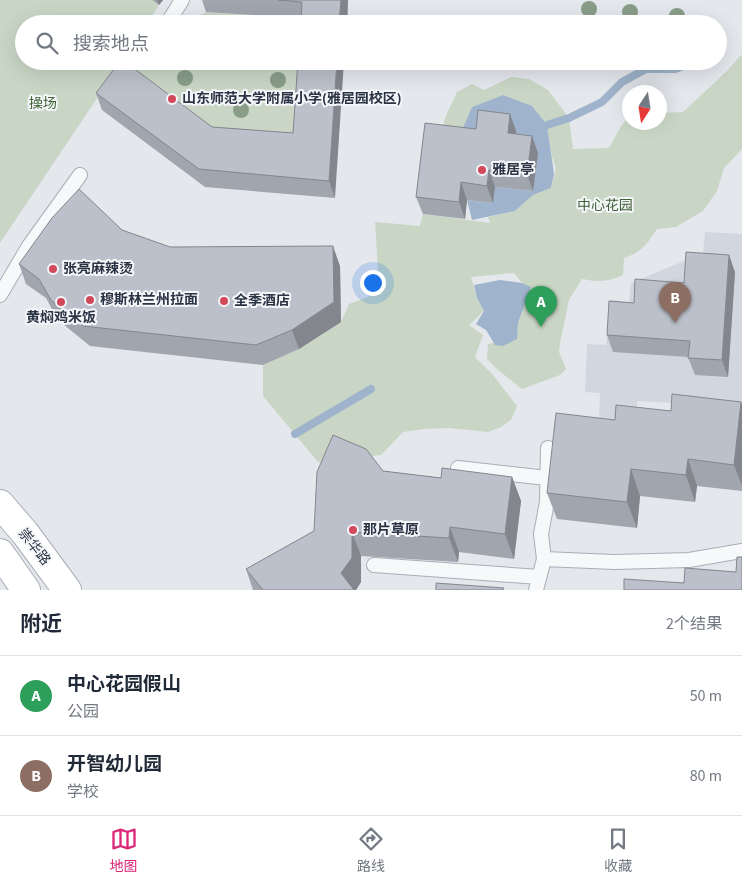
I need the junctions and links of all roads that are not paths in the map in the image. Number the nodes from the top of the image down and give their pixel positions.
1 (182, 0) edge
2 (173, 15) edge
3 (80, 175) dead end
4 (0, 295) edge
5 (548, 448) dead end
6 (458, 468) edge
7 (547, 478) junction
8 (0, 504) edge
9 (742, 551) edge
10 (0, 553) edge
11 (544, 559) junction
12 (374, 564) dead end
13 (538, 583) edge
14 (26, 590) edge
15 (67, 590) edge

1 - 2 lane
3 - 4 lane
5 - 7 lane
6 - 7 lane
7 - 11 lane
8 - 15 main road, 崇华路
9 - 11 lane
10 - 14 main road
11 - 13 lane
12 - 13 lane

